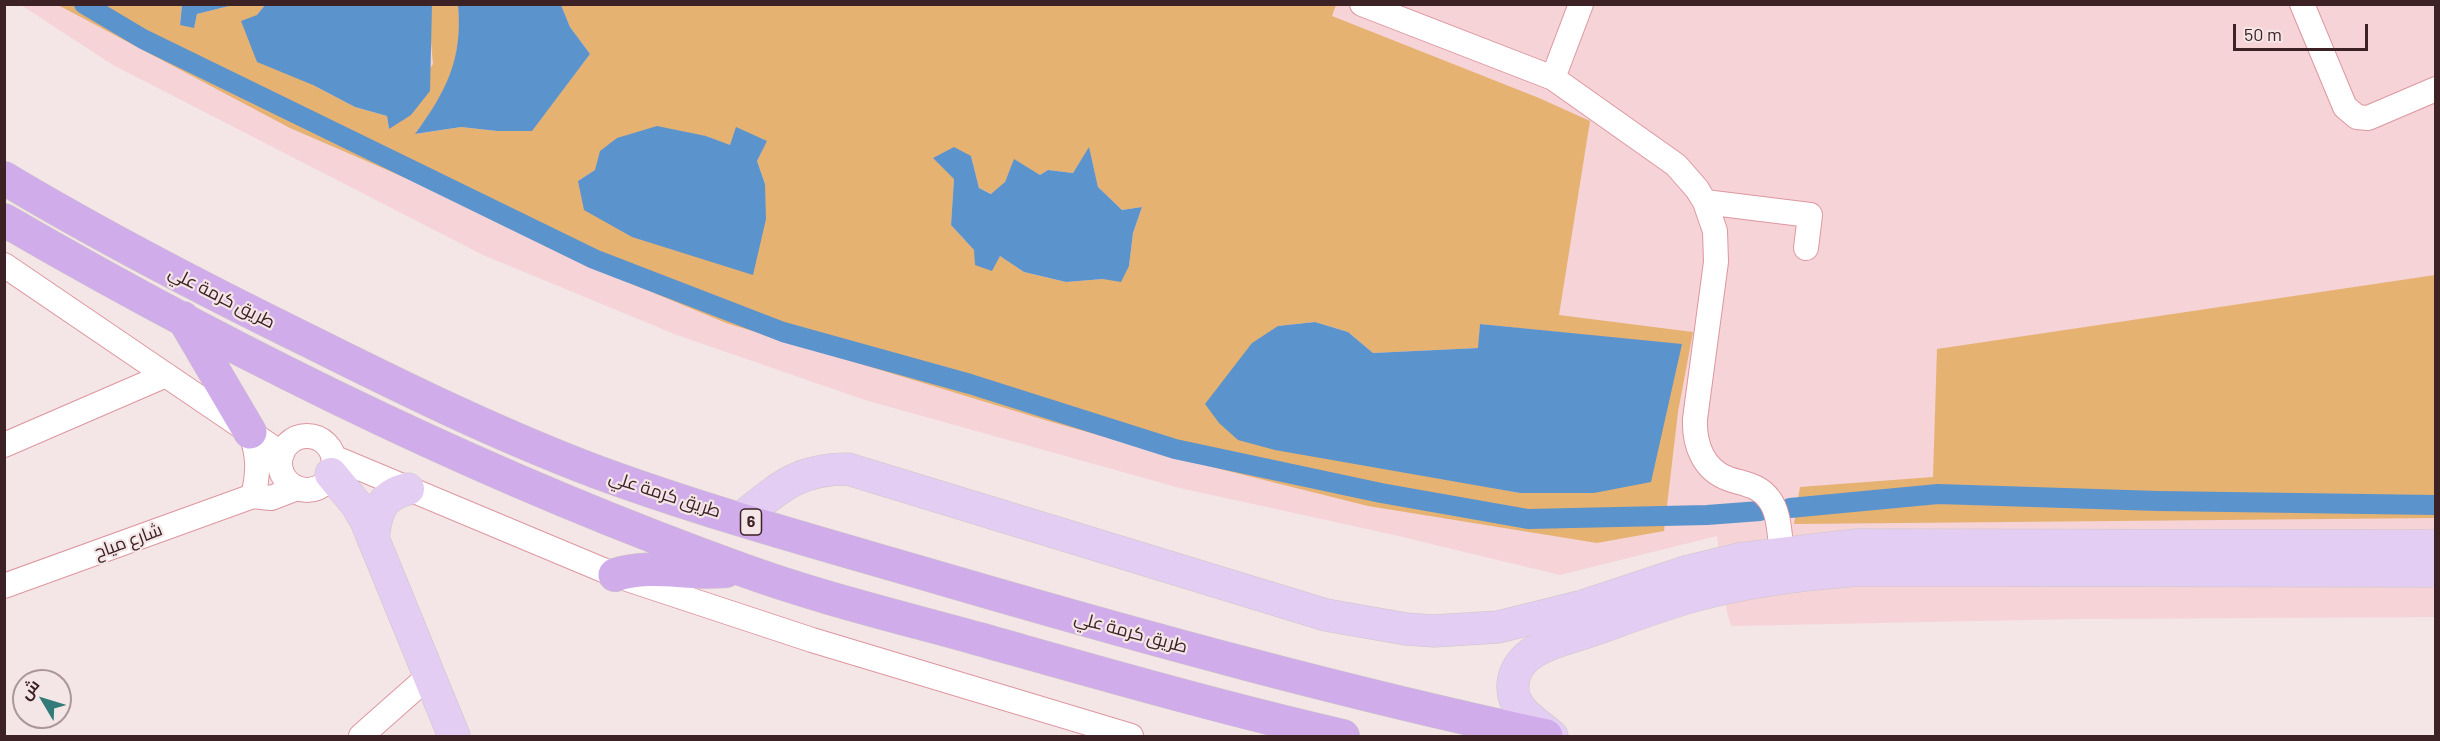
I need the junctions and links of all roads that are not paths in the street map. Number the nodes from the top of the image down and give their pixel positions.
1 (1362, 4) edge
2 (1581, 4) edge
3 (2302, 4) edge
4 (1553, 78) junction
5 (2436, 89) edge
6 (4, 178) edge
7 (1705, 202) junction
8 (4, 220) edge
9 (1806, 248) dead end
10 (8, 272) edge
11 (183, 318) junction
12 (166, 375) junction
13 (250, 432) junction
14 (4, 445) edge
15 (281, 458) junction
16 (332, 466) junction
17 (297, 488) junction
18 (408, 489) junction
19 (252, 496) junction
20 (740, 519) junction
21 (373, 539) junction
22 (2436, 546) edge
23 (1782, 552) junction
24 (1827, 560) junction
25 (741, 569) junction
26 (2436, 571) edge
27 (615, 575) junction
28 (4, 586) edge
29 (1142, 635) junction
30 (1200, 650) junction
31 (430, 675) junction
32 (1130, 680) junction
33 (1186, 697) junction
34 (360, 736) edge
35 (454, 736) edge
36 (1131, 736) edge
37 (1343, 736) edge
38 (1546, 736) edge
39 (1552, 736) edge

1 - 4 street
2 - 4 street
3 - 5 street
4 - 7 street
6 - 20 highway, طريق كرمة علي / 6
7 - 9 street
7 - 23 street
8 - 11 highway, طريق كرمة علي
10 - 12 street
11 - 13 highway
11 - 25 highway, طريق كرمة علي
12 - 13 street
12 - 14 street
13 - 15 street
13 - 19 street
15 - 16 street
15 - 17 street
15 - 19 street
16 - 17 street
16 - 18 street
16 - 21 main road
17 - 19 street, شارع مياح
18 - 21 main road
18 - 27 street
19 - 28 street, شارع مياح
20 - 23 main road
20 - 29 highway, طريق كرمة علي / 6
21 - 31 main road
22 - 24 main road
23 - 24 main road
24 - 26 main road
24 - 39 main road
25 - 27 highway
25 - 32 highway, طريق كرمة علي
27 - 36 street
29 - 30 highway, طريق كرمة علي / 6
29 - 32 highway
30 - 33 highway
30 - 38 highway, طريق كرمة علي / 6
31 - 34 street
31 - 35 main road
32 - 33 highway, طريق كرمة علي
33 - 37 highway, طريق كرمة علي

